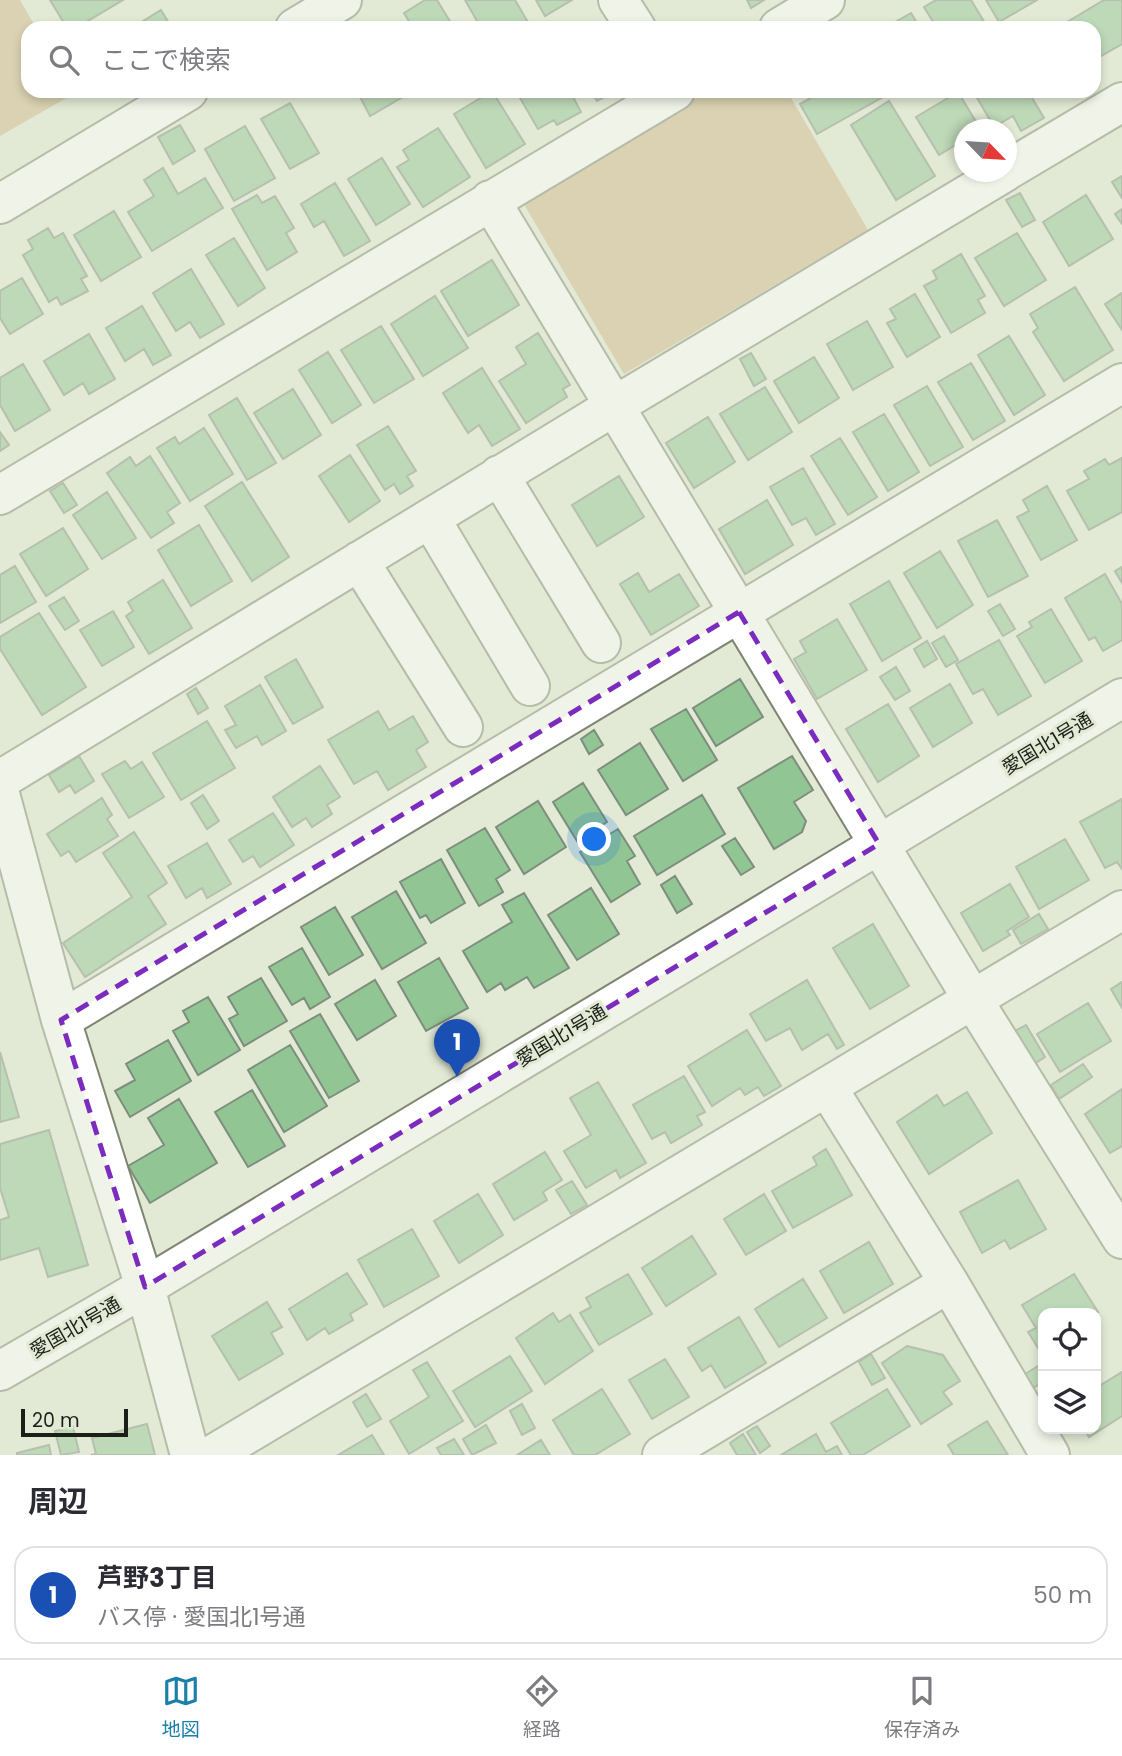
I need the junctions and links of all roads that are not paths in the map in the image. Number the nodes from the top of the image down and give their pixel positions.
1 (342, 0) edge
2 (618, 0) edge
3 (825, 0) edge
4 (307, 21) edge
5 (632, 21) edge
6 (790, 21) edge
7 (176, 98) edge
8 (663, 98) edge
9 (1122, 102) edge
10 (1017, 164) edge
11 (988, 182) edge
12 (490, 200) junction
13 (0, 204) edge
14 (1122, 383) edge
15 (616, 405) junction
16 (499, 475) junction
17 (0, 495) edge
18 (430, 518) junction
19 (359, 561) junction
20 (739, 612) junction
21 (601, 643) dead end
22 (530, 686) dead end
23 (1122, 698) edge
24 (463, 727) dead end
25 (0, 793) edge
26 (879, 844) junction
27 (1122, 910) edge
28 (973, 1000) junction
29 (61, 1020) junction
30 (827, 1087) junction
31 (1112, 1199) edge
32 (1122, 1238) edge
33 (949, 1283) junction
34 (145, 1287) junction
35 (0, 1370) edge
36 (190, 1455) edge
37 (212, 1455) edge
38 (662, 1455) edge
39 (1050, 1455) edge

1 - 4 street
2 - 5 street
3 - 6 street
7 - 13 street
8 - 12 street
9 - 10 street
11 - 15 street
12 - 15 street
12 - 17 street
14 - 20 street
15 - 16 street
15 - 20 street
16 - 18 street
16 - 21 street
18 - 19 street
18 - 22 street
19 - 24 street
19 - 25 street
20 - 26 street
20 - 29 street
23 - 26 street, 愛国北1号通
25 - 29 street
26 - 28 street
26 - 34 street, 愛国北1号通
27 - 28 street
28 - 30 street
28 - 31 street
29 - 34 street
30 - 33 street
30 - 37 street
31 - 32 street
33 - 38 street
33 - 39 street
34 - 35 street, 愛国北1号通
34 - 36 street

